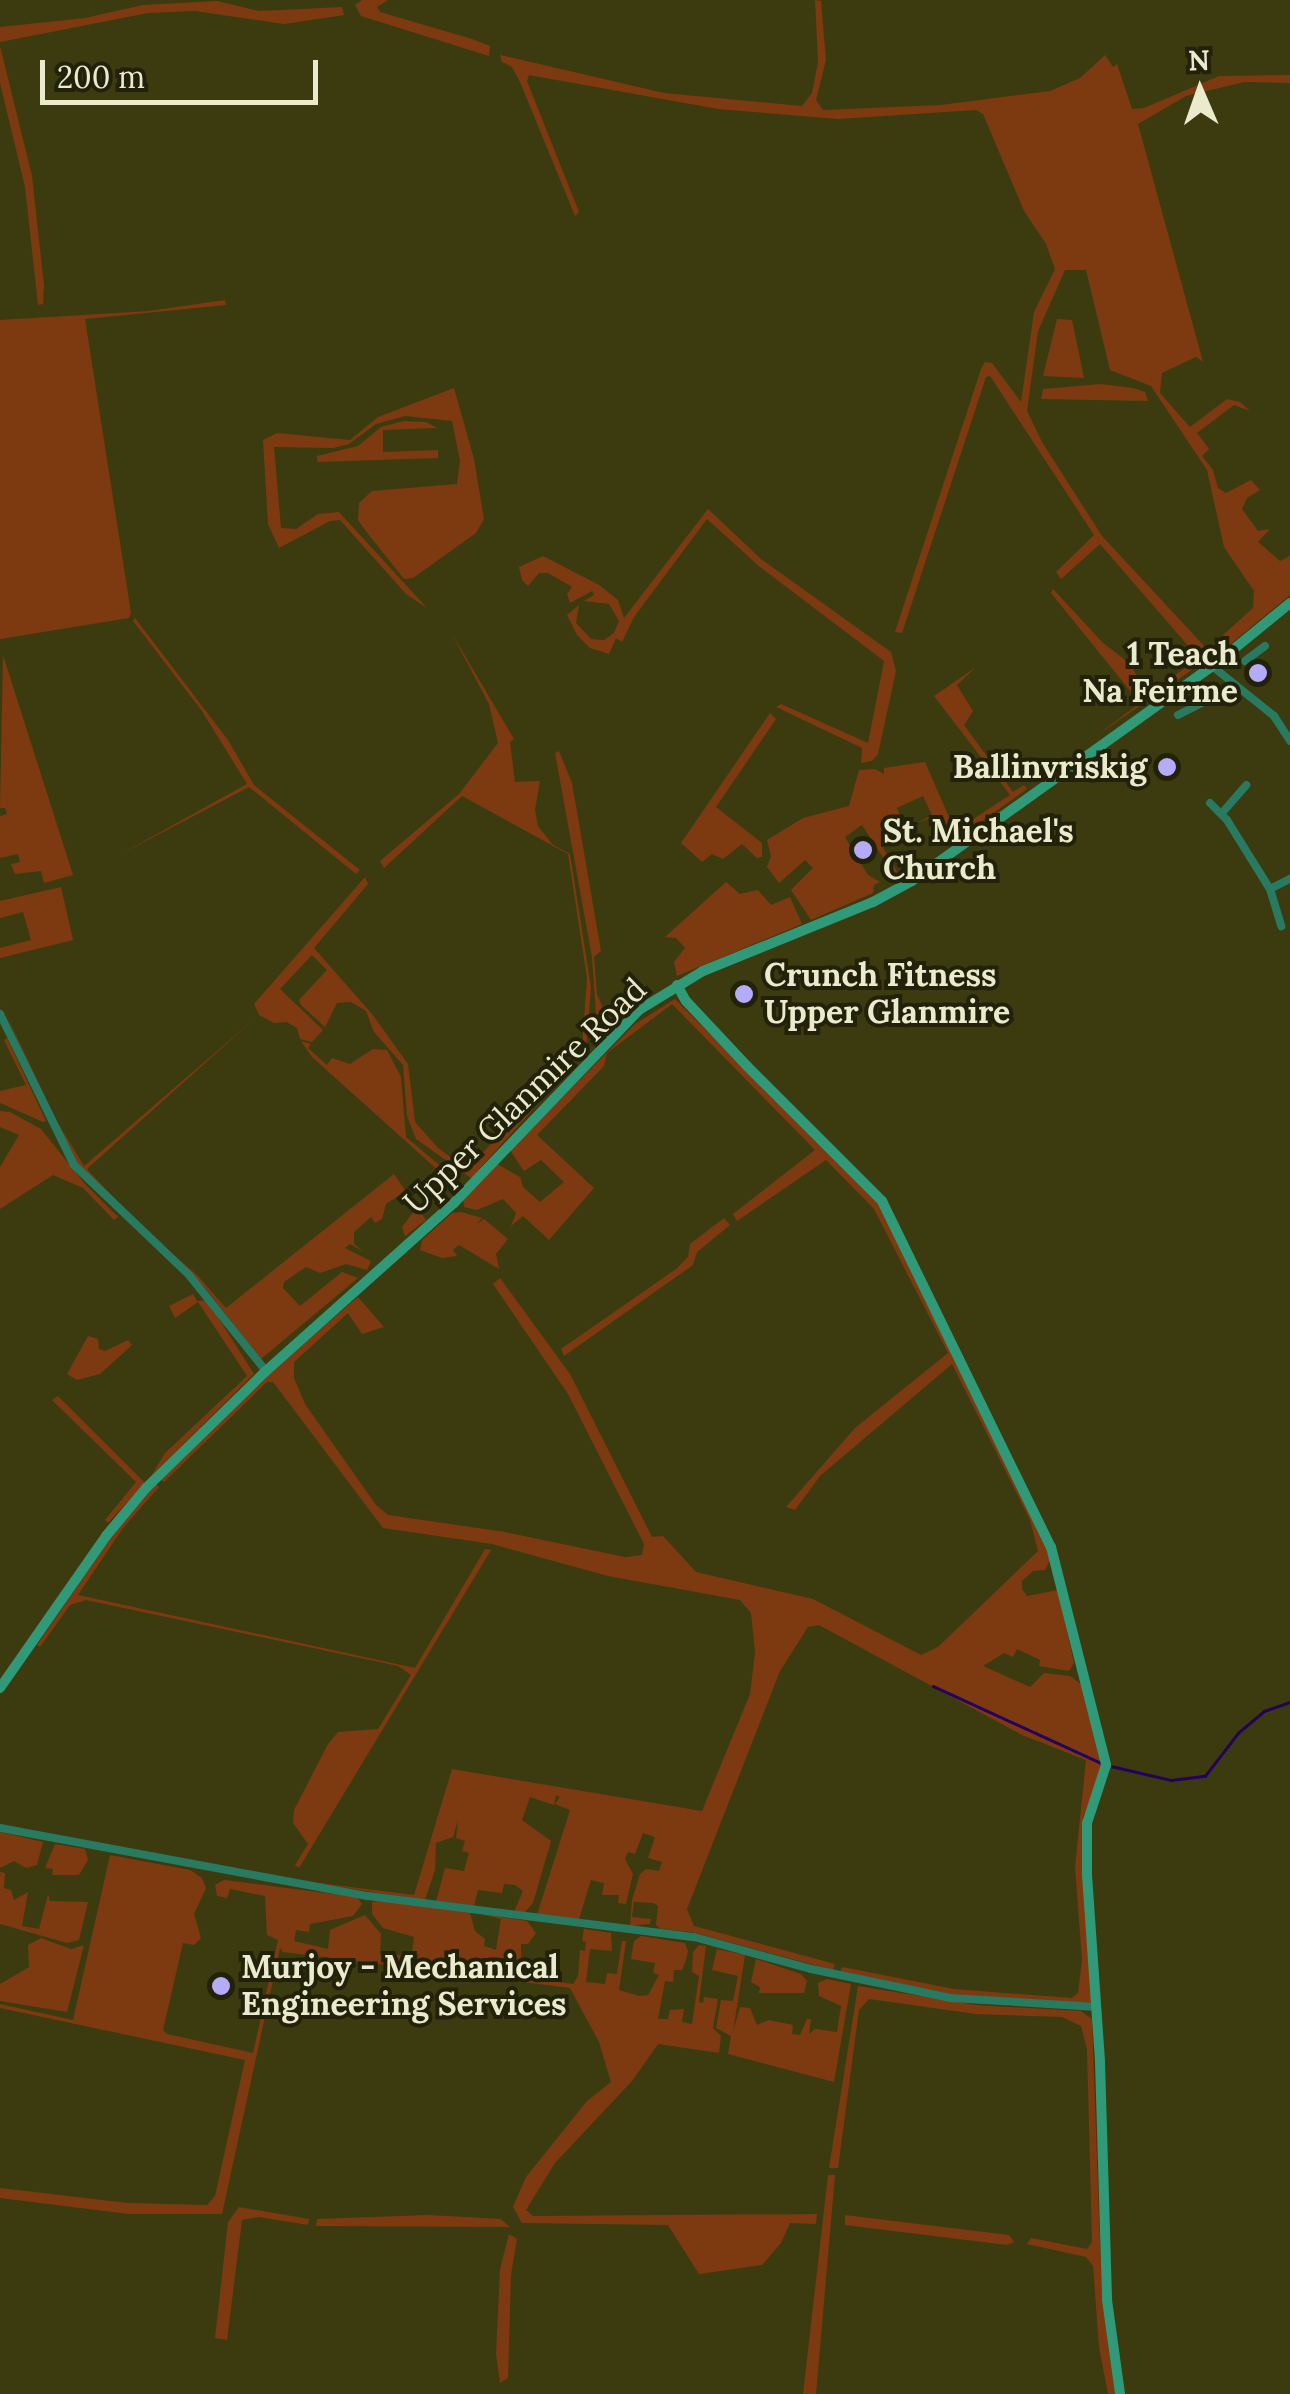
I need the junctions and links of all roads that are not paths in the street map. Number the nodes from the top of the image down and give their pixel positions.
1 (1290, 602) edge
2 (1247, 640) junction
3 (1265, 646) dead end
4 (1256, 653) junction
5 (1245, 661) dead end
6 (1212, 666) junction
7 (1184, 686) junction
8 (1208, 700) dead end
9 (1194, 707) junction
10 (1178, 715) dead end
11 (1290, 741) edge
12 (1246, 786) dead end
13 (1210, 803) dead end
14 (1222, 813) junction
15 (1290, 879) edge
16 (1270, 890) junction
17 (1281, 926) dead end
18 (677, 985) junction
19 (0, 1014) edge
20 (266, 1371) junction
21 (0, 1688) edge
22 (0, 1828) edge
23 (1097, 2007) junction
24 (1120, 2394) edge

1 - 2 main road, Upper Glanmire Road
2 - 4 street
2 - 6 main road, Upper Glanmire Road
3 - 4 street
4 - 5 street
6 - 7 main road, Upper Glanmire Road
6 - 11 street
7 - 9 street
7 - 18 main road, Upper Glanmire Road
8 - 9 street
9 - 10 street
12 - 14 street
13 - 14 street
14 - 16 street
15 - 16 street
16 - 17 street
18 - 20 main road, Upper Glanmire Road
18 - 23 main road
19 - 20 street
20 - 21 main road, Upper Glanmire Road
22 - 23 street
23 - 24 main road

